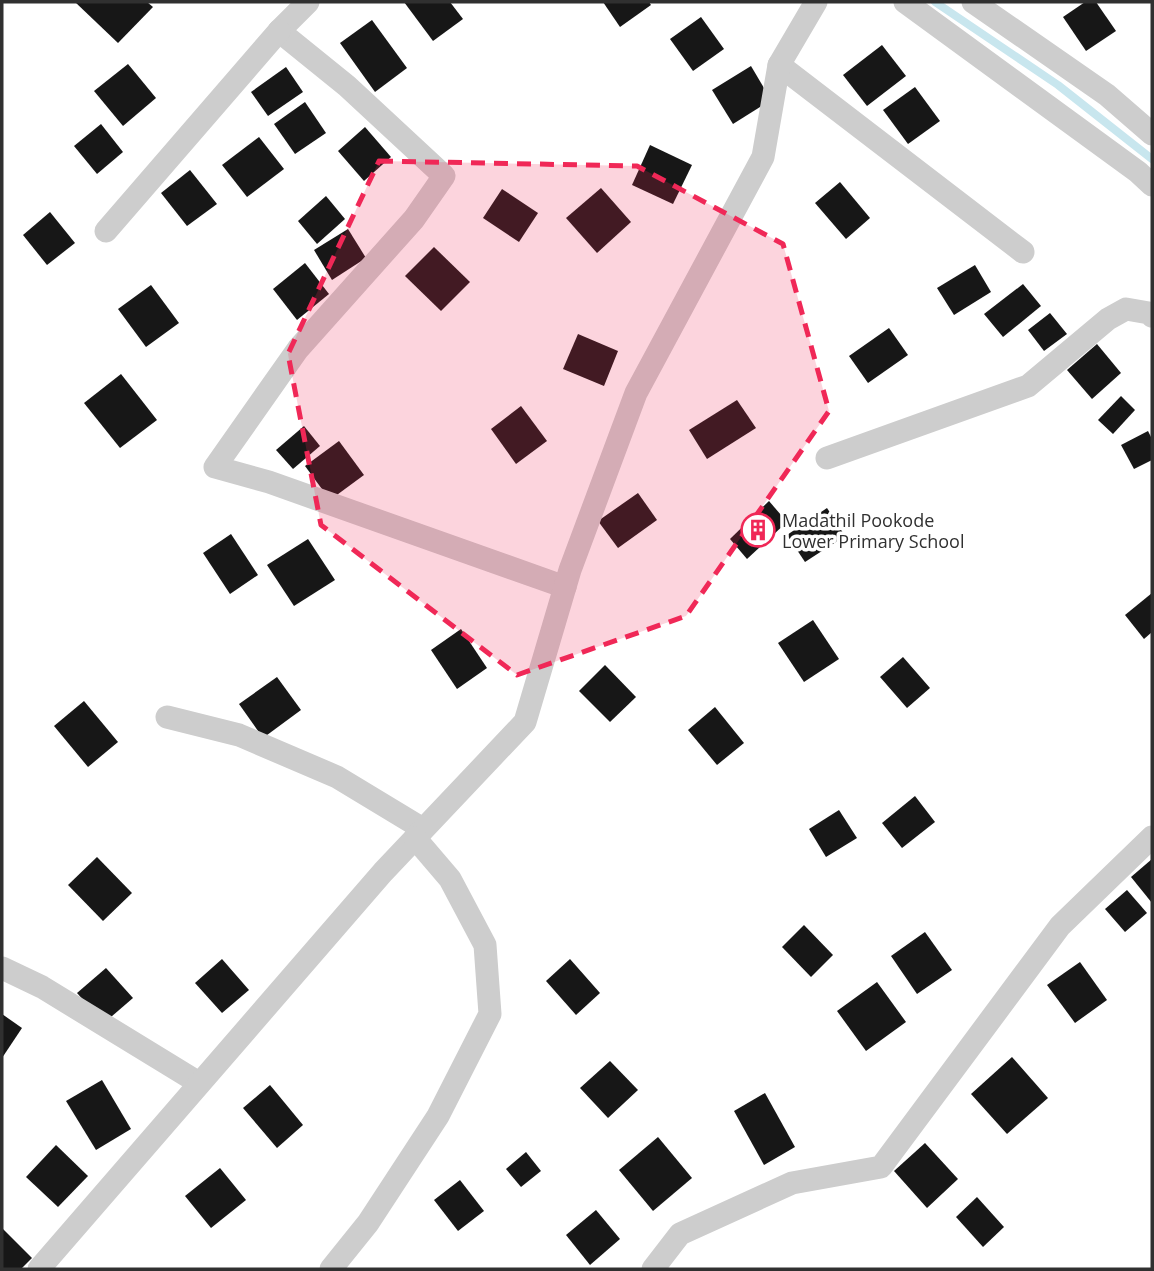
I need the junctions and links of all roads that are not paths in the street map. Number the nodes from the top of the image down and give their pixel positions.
1 (308, 2) edge
2 (816, 2) edge
3 (905, 2) edge
4 (973, 2) edge
5 (279, 31) junction
6 (779, 65) junction
7 (1152, 134) edge
8 (1152, 185) edge
9 (106, 231) dead end
10 (1023, 252) dead end
11 (1152, 316) edge
12 (827, 458) dead end
13 (565, 587) junction
14 (167, 717) dead end
15 (419, 833) junction
16 (1152, 837) edge
17 (2, 968) edge
18 (200, 1083) junction
19 (38, 1269) edge
20 (331, 1269) edge
21 (653, 1269) edge

1 - 5 street
2 - 6 street
3 - 8 street
4 - 7 street
5 - 9 street
5 - 13 street
6 - 10 street
6 - 13 street
11 - 12 street
13 - 15 street
14 - 15 street
15 - 18 street
15 - 20 street
16 - 21 street
17 - 18 street
18 - 19 street

